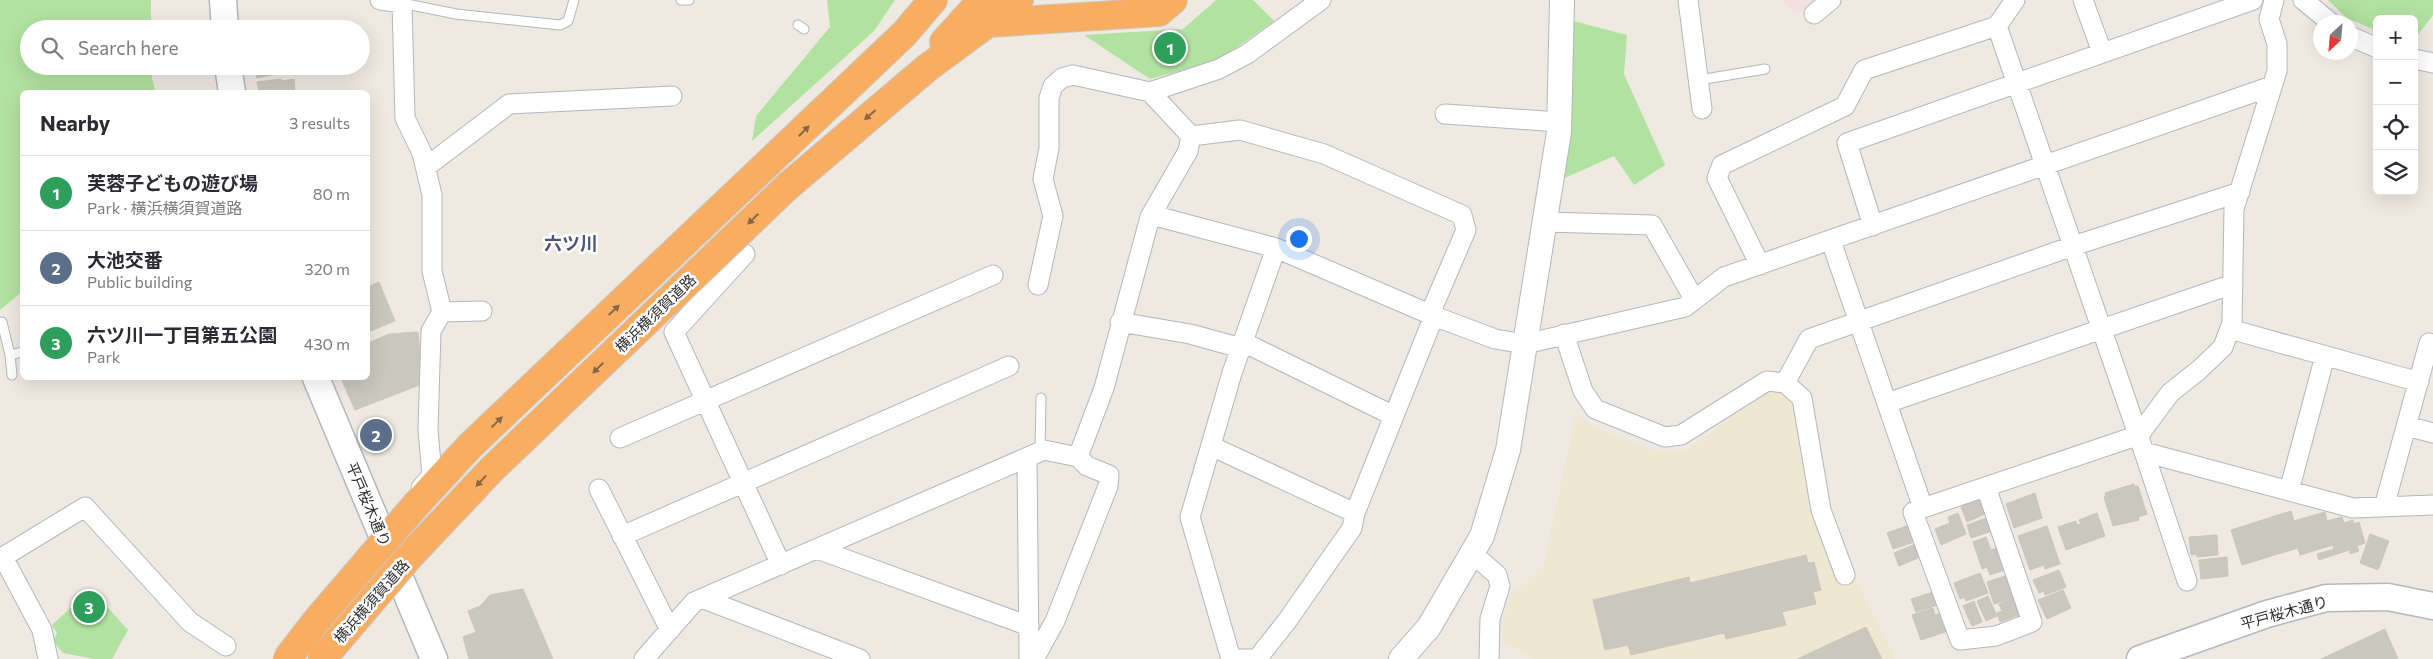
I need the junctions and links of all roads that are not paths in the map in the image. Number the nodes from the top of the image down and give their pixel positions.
1 (223, 0) edge
2 (380, 0) edge
3 (574, 0) edge
4 (681, 0) edge
5 (689, 0) edge
6 (915, 0) edge
7 (922, 0) edge
8 (933, 0) edge
9 (1173, 0) edge
10 (1321, 0) edge
11 (1562, 0) edge
12 (1688, 0) edge
13 (1831, 0) edge
14 (2015, 0) edge
15 (2083, 0) edge
16 (2253, 0) edge
17 (2274, 0) edge
18 (2303, 0) edge
19 (402, 3) junction
20 (1116, 7) edge
21 (995, 8) edge
22 (1054, 9) edge
23 (1814, 14) dead end
24 (2321, 15) edge
25 (224, 20) edge
26 (1997, 26) junction
27 (898, 36) junction
28 (2358, 40) edge
29 (2373, 46) edge
30 (2102, 52) junction
31 (2418, 60) edge
32 (2433, 63) edge
33 (1765, 69) dead end
34 (229, 75) edge
35 (1699, 80) junction
36 (2016, 83) junction
37 (2272, 86) junction
38 (232, 90) edge
39 (1150, 92) junction
40 (672, 96) dead end
41 (1702, 109) dead end
42 (1445, 114) dead end
43 (1559, 122) junction
44 (1191, 136) junction
45 (2044, 166) junction
46 (426, 167) junction
47 (2240, 192) junction
48 (1152, 215) junction
49 (1544, 222) junction
50 (1872, 226) junction
51 (1831, 241) junction
52 (2073, 246) junction
53 (1276, 248) junction
54 (745, 254) dead end
55 (1760, 265) junction
56 (993, 275) dead end
57 (2232, 284) junction
58 (1038, 285) dead end
59 (1694, 299) junction
60 (482, 311) dead end
61 (442, 312) junction
62 (1432, 315) junction
63 (1858, 320) junction
64 (2, 322) dead end
65 (1120, 322) junction
66 (2102, 329) junction
67 (2230, 329) junction
68 (1564, 334) junction
69 (2429, 343) dead end
70 (1525, 344) junction
71 (1242, 345) junction
72 (20, 352) edge
73 (10, 355) junction
74 (2325, 356) junction
75 (1009, 366) dead end
76 (12, 375) dead end
77 (317, 380) edge
78 (2419, 382) junction
79 (1785, 384) junction
80 (1040, 398) dead end
81 (706, 401) junction
82 (1887, 403) junction
83 (1394, 416) junction
84 (2408, 426) junction
85 (2433, 433) edge
86 (620, 438) dead end
87 (2142, 443) junction
88 (1211, 446) junction
89 (1033, 455) junction
90 (1078, 457) junction
91 (743, 483) junction
92 (1986, 487) junction
93 (599, 489) dead end
94 (2289, 491) junction
95 (2433, 505) edge
96 (2384, 507) junction
97 (1923, 508) junction
98 (1355, 513) junction
99 (622, 536) junction
100 (384, 540) junction
101 (817, 549) junction
102 (1473, 554) junction
103 (781, 565) junction
104 (1845, 575) dead end
105 (2187, 581) dead end
106 (704, 598) junction
107 (2433, 606) edge
108 (1029, 626) junction
109 (670, 630) junction
110 (226, 646) dead end
111 (48, 659) edge
112 (287, 659) edge
113 (296, 659) edge
114 (322, 659) edge
115 (434, 659) edge
116 (644, 659) edge
117 (860, 659) edge
118 (1029, 659) edge
119 (1034, 659) edge
120 (1401, 659) edge
121 (1489, 659) edge
122 (2140, 659) edge

1 - 25 main road
2 - 19 street
3 - 19 lane
4 - 5 lane
6 - 27 highway
7 - 27 highway
8 - 27 highway, 横浜横須賀道路
9 - 20 highway
10 - 39 street
11 - 43 street
12 - 35 street
13 - 23 street
14 - 26 street
15 - 30 street
16 - 30 street
17 - 37 street
18 - 24 street
19 - 46 street
20 - 22 highway
21 - 22 highway
21 - 27 highway
21 -> 114 highway, 横浜横須賀道路, bridge
26 - 36 street
26 - 55 street
112 -> 27 highway, 横浜横須賀道路, bridge
28 - 29 street
30 - 36 street
31 - 32 street
33 - 35 lane
34 - 38 main road
35 - 41 street
36 - 45 street
36 - 50 street
37 - 45 street
37 - 47 street
39 - 44 street
39 - 58 street
40 - 46 street
42 - 43 street
43 - 49 street
44 - 48 street
44 - 62 street
45 - 50 street
45 - 52 street
46 - 61 street
47 - 52 street
47 - 57 street
48 - 53 street
48 - 65 street
49 - 59 street
49 - 70 street
50 - 51 street
51 - 55 street
51 - 63 street
52 - 63 street
52 - 66 street
53 - 62 street
53 - 71 street
54 - 81 street
55 - 59 street
56 - 81 street
57 - 66 street
57 - 67 street
59 - 68 street
60 - 61 street
61 - 100 street
62 - 70 street
62 - 83 street
63 - 79 street
63 - 82 street
64 - 73 lane
65 - 71 street
65 - 90 street
66 - 82 street
66 - 87 street
67 - 74 street
67 - 87 street
68 - 70 street
68 - 79 street
69 - 78 street
70 - 102 street
71 - 83 street
71 - 88 street
72 - 73 lane
73 - 76 lane
74 - 78 street
74 - 94 street
75 - 91 street
77 - 100 main road, 平戸桜木通り
78 - 84 street
79 - 104 street
80 - 89 lane
81 - 86 street
81 - 91 street
82 - 97 street
83 - 98 street
84 - 85 street
84 - 96 street
87 - 92 street
87 - 94 street
87 - 105 street
88 - 98 street
88 - 98 street
89 - 90 street
89 - 101 street
89 - 108 street
90 - 119 street
91 - 99 street
91 - 103 street
92 - 97 street
92 - 97 street
93 - 99 street
94 - 96 street
95 - 96 street
99 - 109 street
100 - 113 street
100 - 115 main road, 平戸桜木通り
101 - 103 street
101 - 108 street
102 - 120 street
102 - 121 street
103 - 106 street
106 - 109 street
106 - 117 street
107 - 122 main road, 平戸桜木通り
108 - 118 street
109 - 116 street
110 - 111 street

